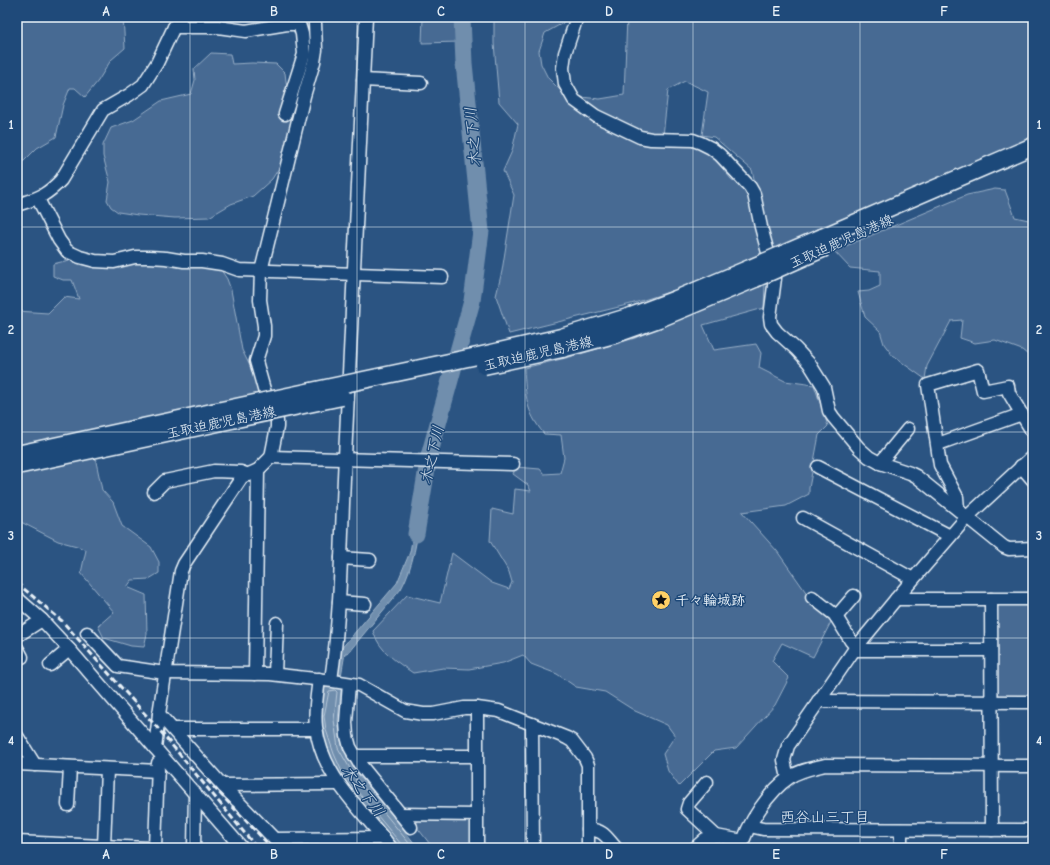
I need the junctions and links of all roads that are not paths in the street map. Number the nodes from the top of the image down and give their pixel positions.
1 (181, 17) edge
2 (366, 17) edge
3 (576, 17) edge
4 (315, 23) dead end
5 (174, 27) junction
6 (363, 80) junction
7 (421, 83) dead end
8 (285, 114) dead end
9 (1033, 146) edge
10 (1033, 158) edge
11 (38, 199) junction
12 (17, 205) edge
13 (824, 242) junction
14 (261, 271) junction
15 (355, 275) junction
16 (442, 277) dead end
17 (561, 343) junction
18 (349, 400) junction
19 (1022, 414) junction
20 (276, 416) junction
21 (184, 424) junction
22 (908, 429) dead end
23 (1032, 430) edge
24 (938, 444) junction
25 (17, 454) edge
26 (47, 454) junction
27 (1033, 456) edge
28 (271, 457) junction
29 (345, 460) junction
30 (880, 463) junction
31 (513, 464) dead end
32 (17, 466) edge
33 (1021, 466) junction
34 (818, 467) dead end
35 (253, 472) junction
36 (1033, 480) edge
37 (154, 492) dead end
38 (962, 513) junction
39 (803, 518) dead end
40 (950, 536) junction
41 (1033, 548) edge
42 (341, 558) junction
43 (370, 560) dead end
44 (913, 580) junction
45 (812, 596) dead end
46 (854, 596) dead end
47 (17, 598) edge
48 (896, 599) junction
49 (991, 599) junction
50 (1033, 599) edge
51 (338, 602) junction
52 (365, 604) dead end
53 (836, 617) junction
54 (42, 620) junction
55 (277, 623) dead end
56 (87, 633) dead end
57 (17, 636) edge
58 (855, 648) junction
59 (69, 649) junction
60 (991, 650) junction
61 (50, 665) dead end
62 (165, 673) junction
63 (255, 674) junction
64 (275, 674) junction
65 (319, 679) junction
66 (340, 682) junction
67 (818, 701) junction
68 (992, 701) junction
69 (1033, 702) edge
70 (477, 708) junction
71 (159, 714) junction
72 (532, 724) junction
73 (173, 729) junction
74 (316, 729) junction
75 (17, 736) edge
76 (157, 750) junction
77 (354, 756) junction
78 (477, 756) junction
79 (17, 764) edge
80 (35, 765) junction
81 (992, 766) junction
82 (1033, 766) edge
83 (70, 767) junction
84 (107, 769) junction
85 (158, 771) junction
86 (788, 778) junction
87 (707, 782) dead end
88 (338, 784) junction
89 (222, 785) junction
90 (195, 794) junction
91 (68, 805) dead end
92 (400, 814) junction
93 (477, 815) junction
94 (750, 826) junction
95 (411, 827) dead end
96 (588, 829) junction
97 (901, 830) junction
98 (992, 830) junction
99 (1033, 830) edge
100 (716, 836) junction
101 (383, 838) junction
102 (274, 839) junction
103 (17, 842) edge
104 (742, 845) edge
105 (104, 846) junction
106 (146, 848) edge
107 (154, 848) edge
108 (194, 848) edge
109 (242, 848) edge
110 (283, 848) edge
111 (391, 848) edge
112 (477, 848) edge
113 (533, 848) edge
114 (588, 848) edge
115 (616, 848) edge
116 (695, 848) edge
117 (901, 848) edge

1 - 5 street
2 - 6 street
3 - 30 street
4 - 14 street
5 - 8 street
5 - 11 street
6 - 7 street
6 - 15 street
9 - 13 main road, 玉取迫鹿児島港線
10 - 13 main road, 玉取迫鹿児島港線
11 - 12 street
11 - 14 street
13 - 17 main road, 玉取迫鹿児島港線, bridge
14 - 15 street
14 - 20 street
15 - 16 street
15 - 18 street
17 - 21 main road, 玉取迫鹿児島港線, bridge
17 - 21 main road, 玉取迫鹿児島港線, bridge
18 - 20 street
18 - 29 street
19 - 23 street
19 - 24 street
19 - 24 street
20 - 28 street
21 - 26 main road, 玉取迫鹿児島港線
22 - 30 street
24 - 38 street
25 - 26 main road, 玉取迫鹿児島港線
26 - 32 main road, 玉取迫鹿児島港線
27 - 33 street
28 - 29 street
28 - 35 street
29 - 31 street
29 - 42 street
30 - 38 street
33 - 36 street
33 - 38 street
34 - 40 street
35 - 37 street
35 - 62 street
35 - 63 street
38 - 40 street
38 - 41 street
39 - 44 street
40 - 44 street
42 - 43 street
42 - 51 street
44 - 48 street
45 - 53 street
46 - 53 street
47 - 54 street
48 - 49 street
48 - 58 street
49 - 50 street
49 - 60 street
51 - 52 street
51 - 66 street
53 - 58 street
54 - 57 street
54 - 59 street
55 - 64 street
56 - 62 street
58 - 60 street
58 - 67 street
59 - 61 street
59 - 76 street
60 - 68 street
62 - 63 street
62 - 71 street
63 - 64 street
64 - 65 street
65 - 66 street
65 - 74 street
66 - 70 street
66 - 77 street
67 - 68 street
67 - 86 street
68 - 69 street
68 - 81 street
70 - 72 street
70 - 78 street
71 - 73 street
71 - 76 street
72 - 96 street
72 - 113 street
73 - 74 street
73 - 89 street
74 - 88 street
75 - 80 street
76 - 85 street
76 - 90 street
77 - 78 street
77 - 92 street
78 - 93 street
79 - 80 street
80 - 83 street
81 - 82 street
81 - 86 street
81 - 98 street
83 - 84 street
83 - 91 street
84 - 85 street
84 - 105 street
85 - 107 street
86 - 94 street
87 - 100 street
88 - 89 street
88 - 101 street
89 - 102 street
90 - 108 street
90 - 109 street
92 - 93 street
92 - 95 street
93 - 112 street
94 - 97 street
94 - 104 street
96 - 114 street
96 - 115 street
97 - 98 street
97 - 117 street
98 - 99 street
100 - 104 street
100 - 116 street
101 - 102 street
101 - 111 street
102 - 110 street
103 - 105 street
105 - 106 street

